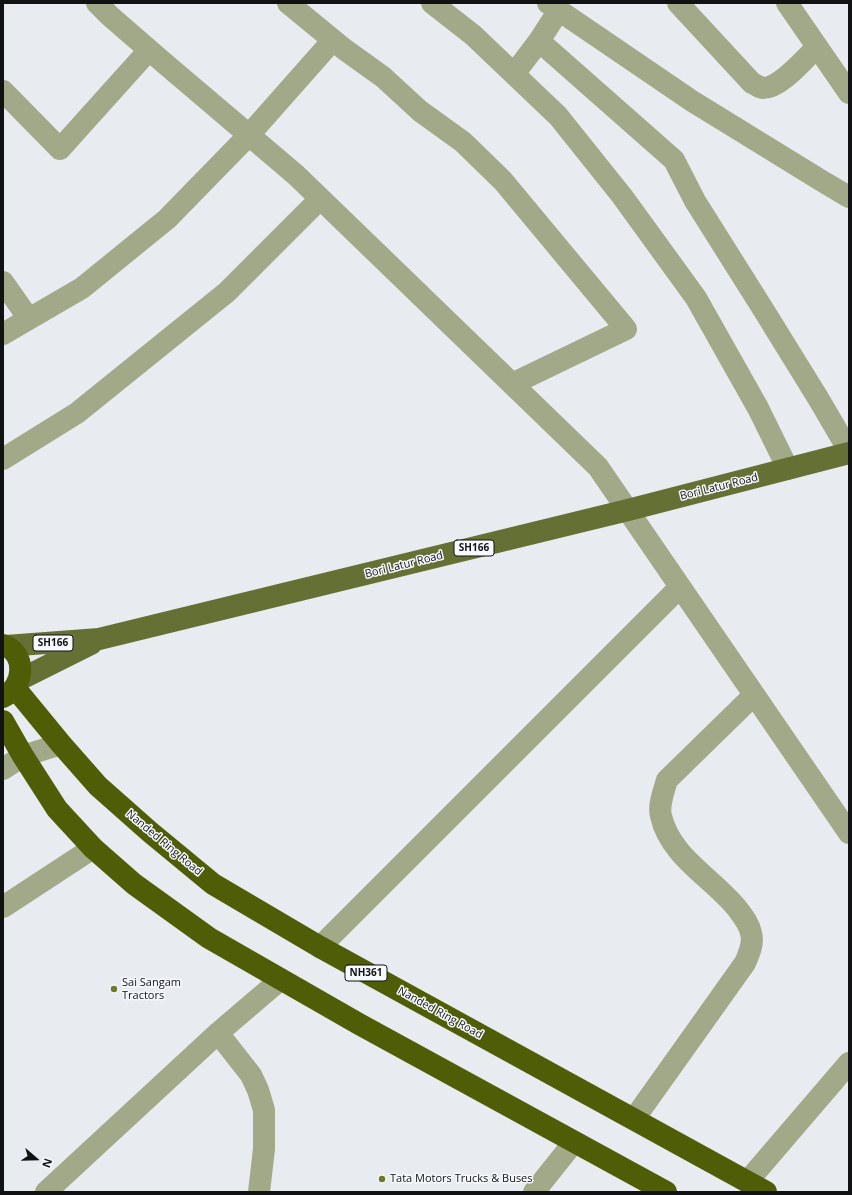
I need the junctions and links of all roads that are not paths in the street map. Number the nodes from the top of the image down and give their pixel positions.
1 (97, 3) edge
2 (288, 3) edge
3 (432, 3) edge
4 (678, 3) edge
5 (787, 3) edge
6 (553, 6) edge
7 (333, 40) junction
8 (539, 40) junction
9 (817, 47) junction
10 (149, 50) junction
11 (514, 74) junction
12 (3, 91) edge
13 (849, 92) edge
14 (249, 135) junction
15 (849, 197) edge
16 (320, 199) junction
17 (3, 282) edge
18 (29, 319) junction
19 (3, 334) edge
20 (512, 384) junction
21 (849, 452) edge
22 (3, 459) edge
23 (788, 469) junction
24 (628, 510) junction
25 (680, 587) junction
26 (99, 639) junction
27 (5, 646) edge
28 (13, 688) edge
29 (754, 695) junction
30 (3, 721) edge
31 (61, 744) junction
32 (23, 756) junction
33 (3, 769) edge
34 (849, 833) edge
35 (93, 848) junction
36 (3, 907) edge
37 (320, 947) junction
38 (280, 980) junction
39 (218, 1033) junction
40 (849, 1063) edge
41 (634, 1119) junction
42 (574, 1142) junction
43 (757, 1187) edge
44 (46, 1192) edge
45 (259, 1192) edge
46 (534, 1192) edge
47 (666, 1192) edge

1 - 10 street
2 - 7 street
3 - 11 street
4 - 9 street
5 - 9 street
6 - 8 street
6 - 15 street
7 - 14 street
7 - 20 street
8 - 11 street
8 - 21 street
9 - 13 street
10 - 12 street
10 - 14 street
11 - 23 street
14 - 16 street
14 - 18 street
16 - 20 street
16 - 22 street
17 - 18 street
18 - 19 street
20 - 24 street
21 - 23 main road, Bori Latur Road / SH166
23 - 24 main road, Bori Latur Road / SH166
24 - 25 street
24 - 26 main road, Bori Latur Road / SH166
25 - 29 street
25 - 37 street
26 - 27 main road, Bori Latur Road / SH166
26 - 28 main road, Bori Latur Road / SH166
27 - 28 highway
28 - 31 highway, Nanded Ring Road / NH361
29 - 34 street
29 - 41 street
30 - 32 highway
31 - 32 street
31 - 37 highway, Nanded Ring Road / NH361
32 - 33 street
32 - 35 highway
35 - 36 street
35 - 38 highway
37 - 41 highway, Nanded Ring Road / NH361
38 - 39 street
38 - 42 highway
39 - 44 street
39 - 45 street
40 - 43 street
41 - 43 highway, Nanded Ring Road / NH361
42 - 46 street
42 - 47 highway

